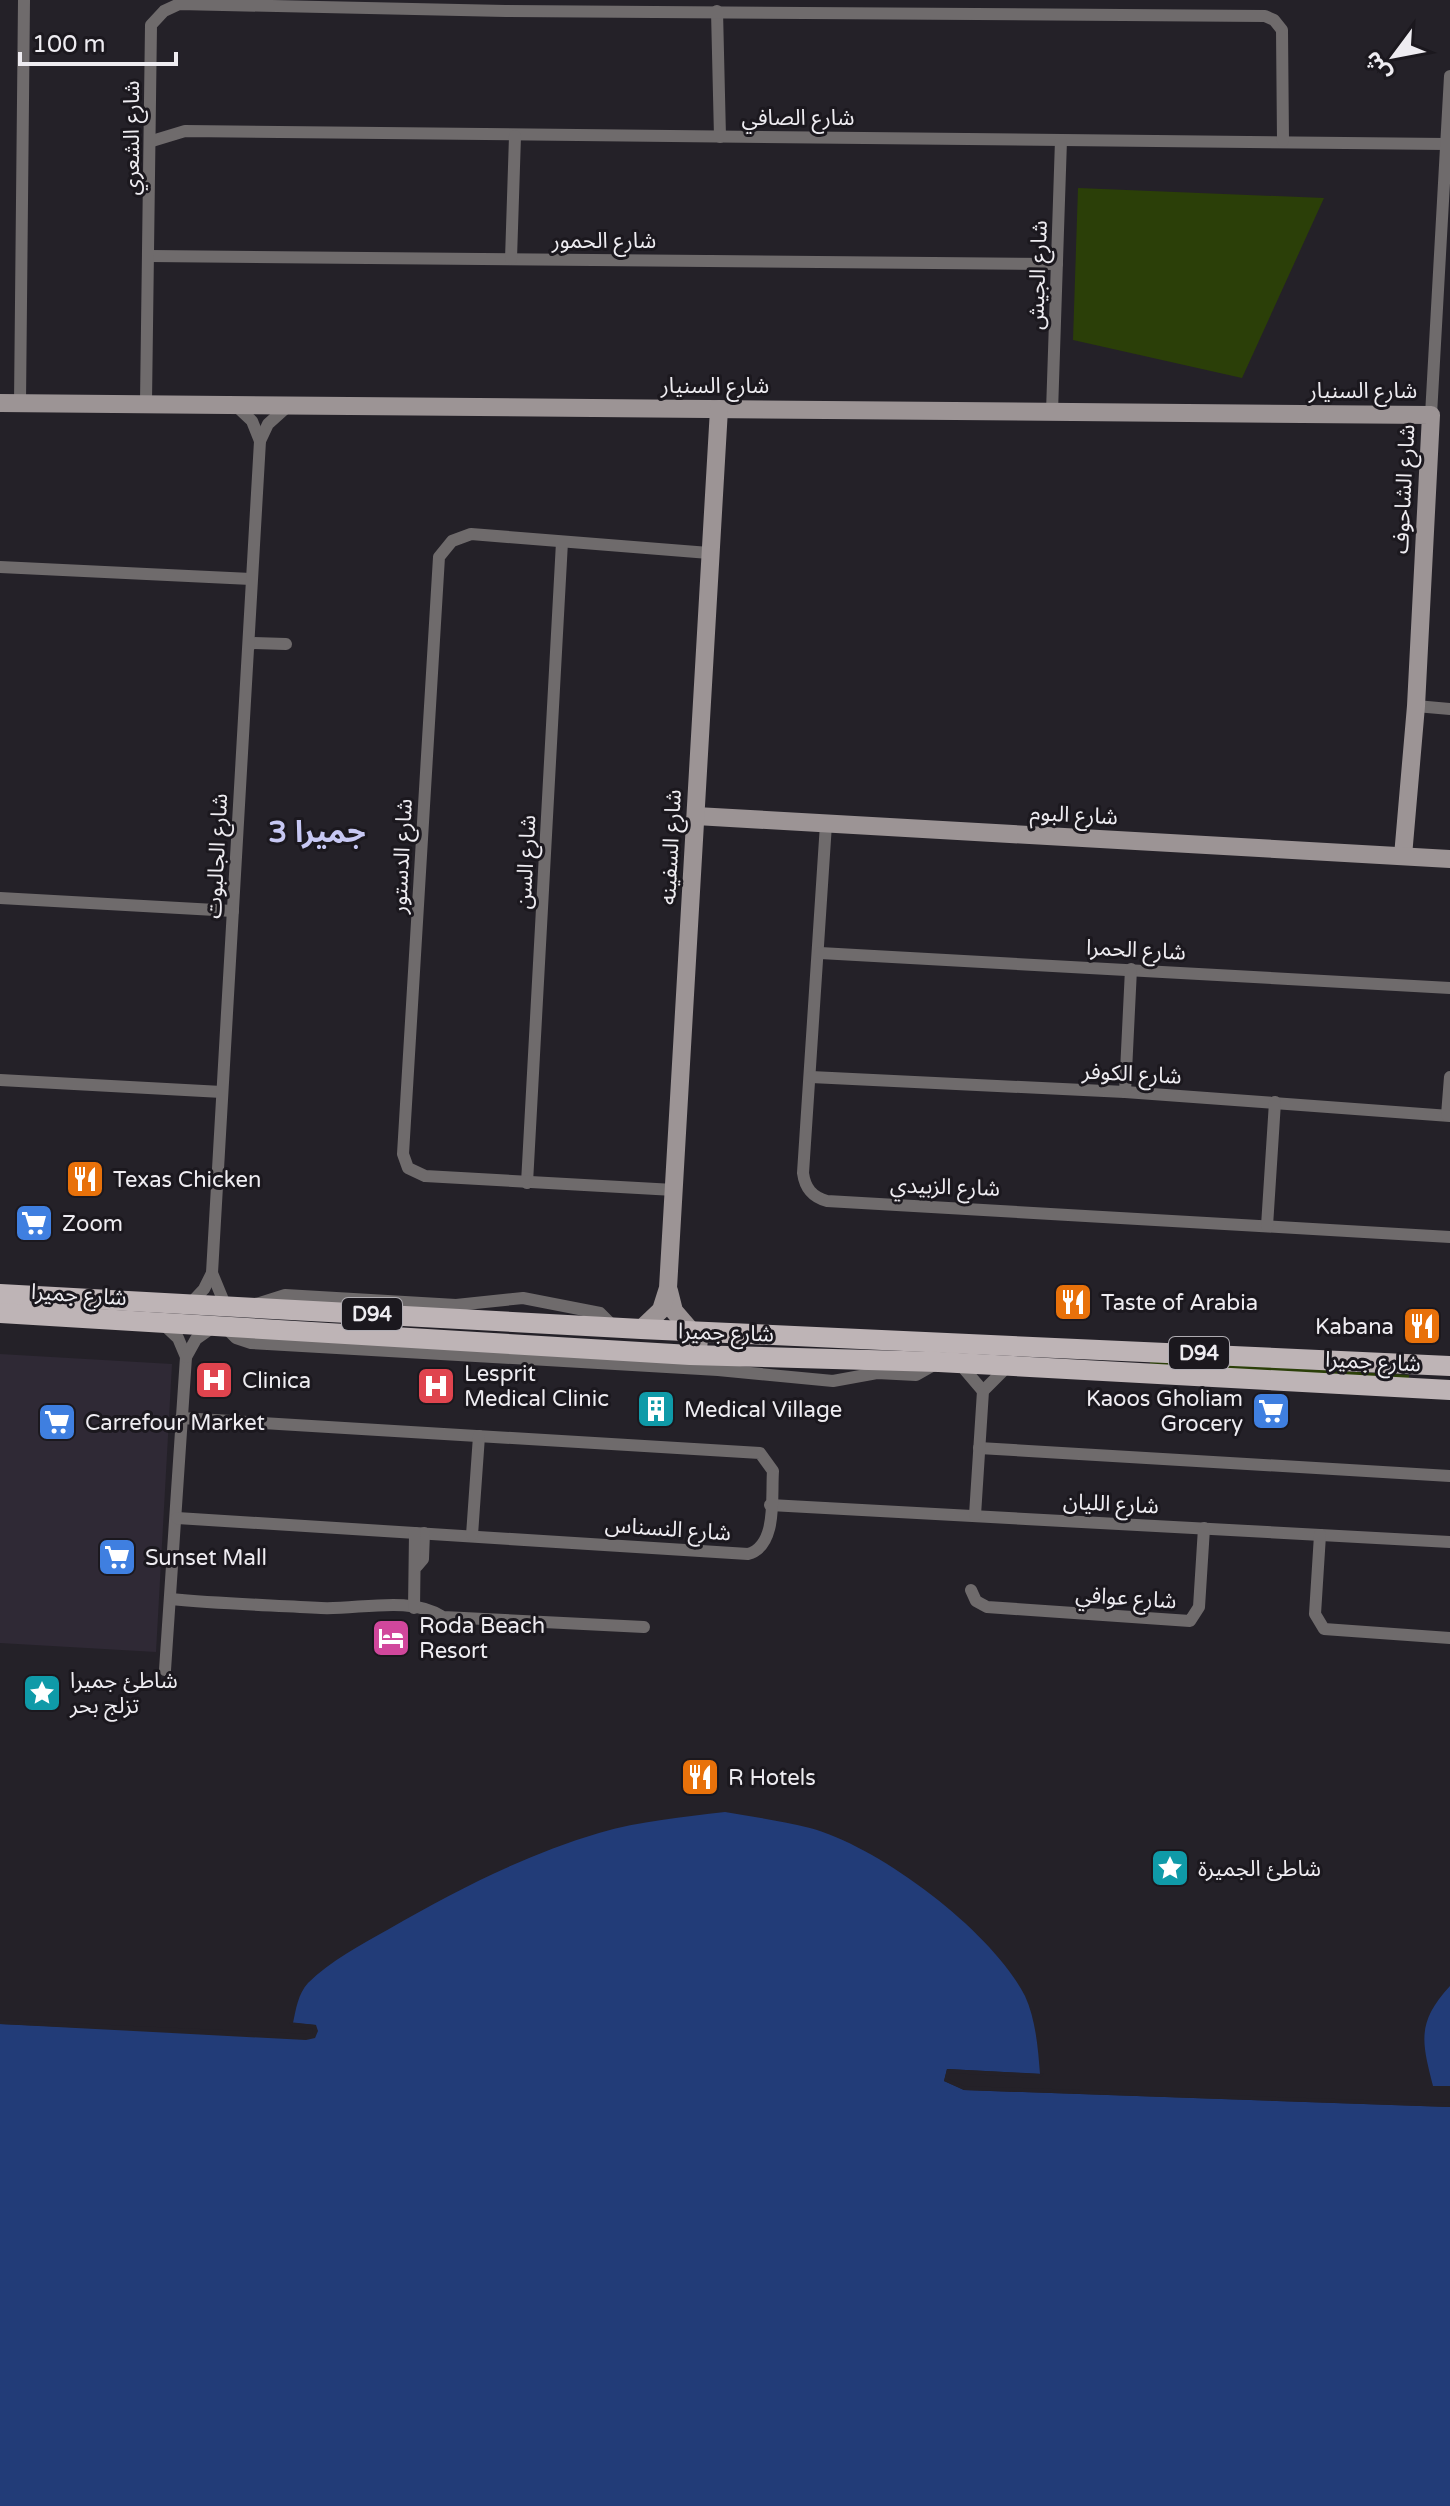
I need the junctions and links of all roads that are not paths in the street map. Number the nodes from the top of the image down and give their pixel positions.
1 (24, 0) edge
2 (931, 0) edge
3 (717, 11) junction
4 (931, 15) junction
5 (1450, 76) edge
6 (515, 136) junction
7 (720, 137) junction
8 (1061, 140) junction
9 (152, 141) junction
10 (1283, 141) junction
11 (1446, 144) junction
12 (150, 256) junction
13 (511, 259) junction
14 (1057, 264) junction
15 (146, 402) junction
16 (0, 403) edge
17 (20, 403) junction
18 (230, 403) junction
19 (294, 404) junction
20 (719, 409) junction
21 (1052, 412) junction
22 (1431, 415) junction
23 (260, 441) junction
24 (562, 542) junction
25 (709, 553) junction
26 (0, 567) edge
27 (251, 579) junction
28 (250, 643) junction
29 (286, 644) dead end
30 (1416, 706) junction
31 (1450, 709) edge
32 (696, 816) junction
33 (826, 824) junction
34 (1403, 856) junction
35 (1450, 859) edge
36 (0, 898) edge
37 (233, 911) junction
38 (820, 953) junction
39 (1131, 969) junction
40 (1450, 988) edge
41 (811, 1077) junction
42 (1450, 1077) edge
43 (0, 1080) edge
44 (222, 1092) junction
45 (1125, 1092) junction
46 (1275, 1102) junction
47 (1448, 1116) edge
48 (527, 1183) junction
49 (674, 1190) junction
50 (1267, 1226) junction
51 (1450, 1237) edge
52 (212, 1273) junction
53 (668, 1288) junction
54 (0, 1294) edge
55 (189, 1305) junction
56 (0, 1313) edge
57 (221, 1320) junction
58 (163, 1324) junction
59 (641, 1329) junction
60 (692, 1331) junction
61 (744, 1334) junction
62 (691, 1355) junction
63 (186, 1357) junction
64 (746, 1357) junction
65 (939, 1362) junction
66 (960, 1364) junction
67 (1450, 1366) edge
68 (1007, 1367) junction
69 (1450, 1390) edge
70 (983, 1391) junction
71 (181, 1418) junction
72 (479, 1436) junction
73 (979, 1448) junction
74 (1450, 1476) edge
75 (770, 1505) junction
76 (975, 1515) junction
77 (177, 1518) junction
78 (1204, 1528) junction
79 (420, 1533) junction
80 (472, 1535) junction
81 (1320, 1535) junction
82 (1450, 1542) edge
83 (971, 1590) dead end
84 (171, 1599) junction
85 (414, 1608) junction
86 (644, 1627) dead end
87 (1450, 1638) edge
88 (165, 1670) dead end

1 - 17 street
2 - 4 street
3 - 4 street, شارع الشعري
3 - 7 street
3 - 9 street, شارع الشعري
4 - 10 street, شارع الشعري
5 - 11 street, شارع الشاحوف
6 - 7 street, شارع الصافي
6 - 9 street, شارع الصافي
6 - 13 street
7 - 8 street, شارع الصافي
8 - 10 street, شارع الصافي
8 - 14 street, شارع الجيش
9 - 12 street, شارع الشعري
10 - 11 street, شارع الصافي
11 - 22 street, شارع الشاحوف
12 - 13 street, شارع الحمور
12 - 15 street, شارع الشعري
13 - 14 street, شارع الحمور
14 - 21 street, شارع الجيش
15 - 17 street, شارع السنيار
15 - 18 street, شارع السنيار
16 - 17 street, شارع السنيار
18 - 19 street, شارع السنيار
18 - 23 street
19 - 20 street, شارع السنيار
19 - 23 street
20 - 21 street, شارع السنيار
20 - 25 street, شارع السفينه
21 - 22 street, شارع السنيار
22 - 30 street, شارع الشاحوف
23 - 27 street, شارع الجالبوت
24 - 25 street, شارع الدستور
24 - 48 street, شارع السن
24 - 48 street, شارع الدستور
25 - 32 street, شارع السفينه
26 - 27 street
27 - 28 street, شارع الجالبوت
28 - 29 street
28 - 37 street, شارع الجالبوت
30 - 31 street
30 - 34 street, شارع الشاحوف
32 - 33 street, شارع البوم
32 - 49 street, شارع السفينه
33 - 34 street, شارع البوم
33 - 38 street, شارع الزبيدي
34 - 35 street, شارع البوم
36 - 37 street
37 - 44 street, شارع الجالبوت
38 - 39 street, شارع الحمرا
38 - 41 street, شارع الزبيدي
39 - 40 street, شارع الحمرا
39 - 45 street
41 - 45 street, شارع الكوفر
41 - 50 street, شارع الزبيدي
42 - 47 street
43 - 44 street
44 - 52 street, شارع الجالبوت
45 - 46 street, شارع الكوفر
46 - 47 street, شارع الكوفر
46 - 50 street
48 - 49 street, شارع الدستور
49 - 53 street, شارع السفينه
50 - 51 street, شارع الزبيدي
52 - 55 street
52 - 57 street, شارع الجالبوت
53 - 59 street, شارع السفينه
53 - 60 street, شارع السفينه
54 - 55 main road, شارع جميرا / D94
55 - 57 main road, شارع جميرا / D94
56 - 58 main road, شارع جميرا / D94
57 - 58 main road, شارع جميرا / D94
57 - 59 main road, شارع جميرا / D94
57 - 62 main road, شارع جميرا / D94
57 - 63 street
57 - 65 street
58 - 63 street
59 - 60 main road, شارع جميرا / D94
60 - 61 main road, شارع جميرا / D94
60 - 62 street
61 - 64 main road
61 - 67 main road, شارع جميرا / D94
62 - 64 main road, شارع جميرا / D94
63 - 71 street
64 - 65 main road, شارع جميرا / D94
65 - 66 main road, شارع جميرا / D94
66 - 68 main road, شارع جميرا / D94
66 - 70 street
68 - 69 main road, شارع جميرا / D94
68 - 70 street
70 - 73 street
71 - 72 street, شارع النسناس
71 - 77 street
72 - 75 street, شارع النسناس
72 - 80 street
73 - 74 street
73 - 76 street
75 - 76 street, شارع الليان
75 - 80 street, شارع النسناس
76 - 78 street, شارع الليان
77 - 79 street, شارع النسناس
77 - 84 street
78 - 81 street, شارع الليان
78 - 83 street, شارع عوافي
79 - 80 street, شارع النسناس
79 - 85 street
81 - 82 street, شارع الليان
81 - 87 street
84 - 85 street
84 - 88 street
85 - 86 street

